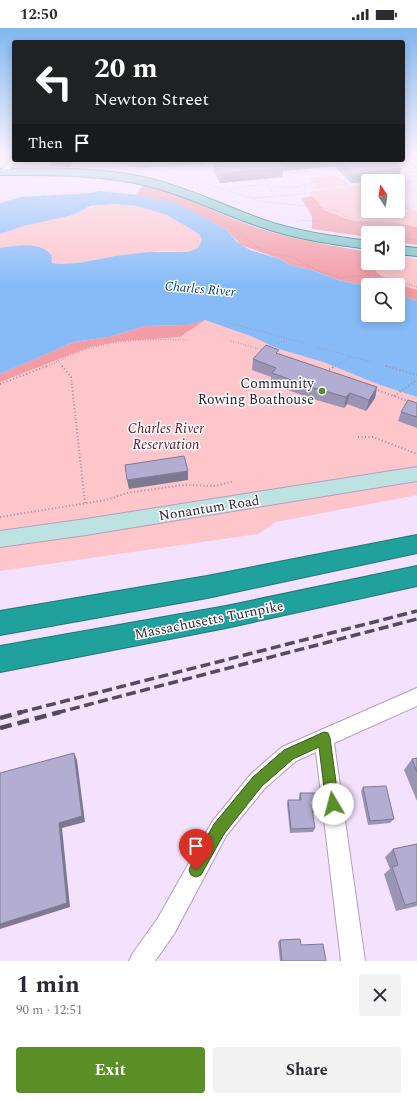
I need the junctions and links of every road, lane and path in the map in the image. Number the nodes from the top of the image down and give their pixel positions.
1 (167, 199) edge
2 (200, 199) edge
3 (251, 199) edge
4 (6, 200) dead end
5 (172, 200) dead end
6 (12, 205) dead end
7 (0, 206) edge
8 (2, 208) dead end
9 (192, 208) dead end
10 (364, 223) junction
11 (299, 224) dead end
12 (417, 229) edge
13 (405, 239) edge
14 (417, 240) edge
15 (361, 244) edge
16 (405, 251) edge
17 (417, 252) edge
18 (417, 286) edge
19 (233, 324) dead end
20 (288, 339) junction
21 (188, 340) dead end
22 (231, 341) dead end
23 (304, 344) dead end
24 (317, 347) dead end
25 (262, 350) junction
26 (269, 353) edge
27 (351, 357) junction
28 (59, 361) junction
29 (372, 362) dead end
30 (385, 366) dead end
31 (332, 374) edge
32 (417, 375) edge
33 (417, 380) edge
34 (0, 384) edge
35 (372, 388) edge
36 (394, 396) junction
37 (411, 402) edge
38 (358, 437) dead end
39 (417, 454) edge
40 (417, 474) edge
41 (234, 481) dead end
42 (85, 503) junction
43 (0, 517) edge
44 (0, 539) edge
45 (417, 544) edge
46 (417, 576) edge
47 (0, 623) edge
48 (0, 659) edge
49 (417, 696) edge
50 (324, 738) junction
51 (140, 961) edge
52 (353, 961) edge

1 - 5 path
2 - 15 main road
3 - 10 path
4 - 6 path
7 - 8 path
9 - 18 path
10 - 11 path
10 - 12 path
13 - 14 path
16 - 17 main road
19 - 20 path
20 - 23 path
20 - 25 path
21 - 28 path
22 - 25 path
24 - 27 path
25 - 26 path
27 - 29 path
27 - 31 path
28 - 34 path
28 - 42 path
30 - 32 path
33 - 36 path
35 - 36 path
36 - 37 path
38 - 39 path
40 - 44 main road, Nonantum Road
41 - 42 path
42 - 43 path
45 - 47 highway
46 - 48 highway, Massachusetts Turnpike
49 - 50 street
50 - 51 street
50 - 52 street

